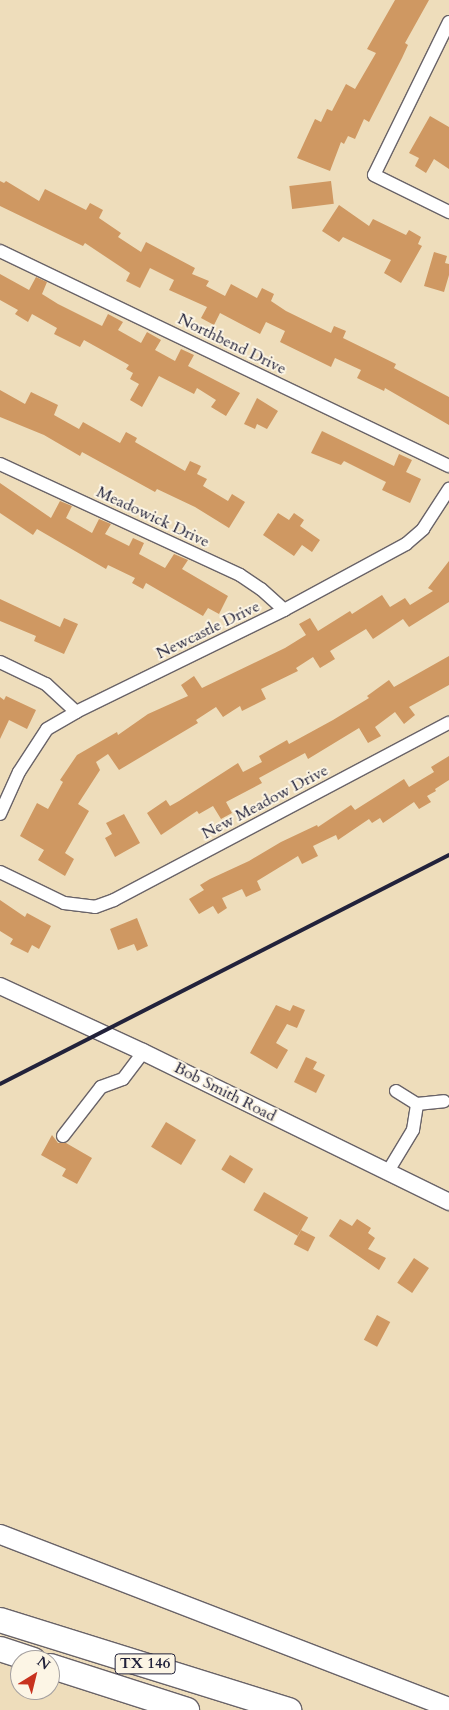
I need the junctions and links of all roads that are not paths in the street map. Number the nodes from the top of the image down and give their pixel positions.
1 (449, 22) edge
2 (449, 212) edge
3 (0, 251) edge
4 (0, 464) edge
5 (449, 466) edge
6 (449, 489) edge
7 (284, 610) junction
8 (0, 662) edge
9 (76, 712) junction
10 (449, 723) edge
11 (0, 814) edge
12 (0, 872) edge
13 (0, 986) edge
14 (143, 1052) junction
15 (396, 1091) dead end
16 (444, 1101) dead end
17 (417, 1104) junction
18 (63, 1136) dead end
19 (387, 1173) junction
20 (449, 1202) edge
21 (0, 1534) edge
22 (0, 1620) edge
23 (60, 1669) edge
24 (449, 1708) edge
25 (187, 1710) edge
26 (289, 1710) edge

1 - 2 street
3 - 5 street, Northbend Drive
4 - 7 street, Meadowick Drive
6 - 7 street, Newcastle Drive
7 - 9 street, Newcastle Drive
8 - 9 street
9 - 11 street, Newcastle Drive
10 - 12 street, New Meadow Drive
13 - 14 street, Bob Smith Road
14 - 18 street
14 - 19 street, Bob Smith Road
15 - 17 street
16 - 17 street
17 - 19 street
19 - 20 street, Bob Smith Road
21 - 24 main road
22 - 26 highway, TX 146
23 - 25 highway, TX 146

